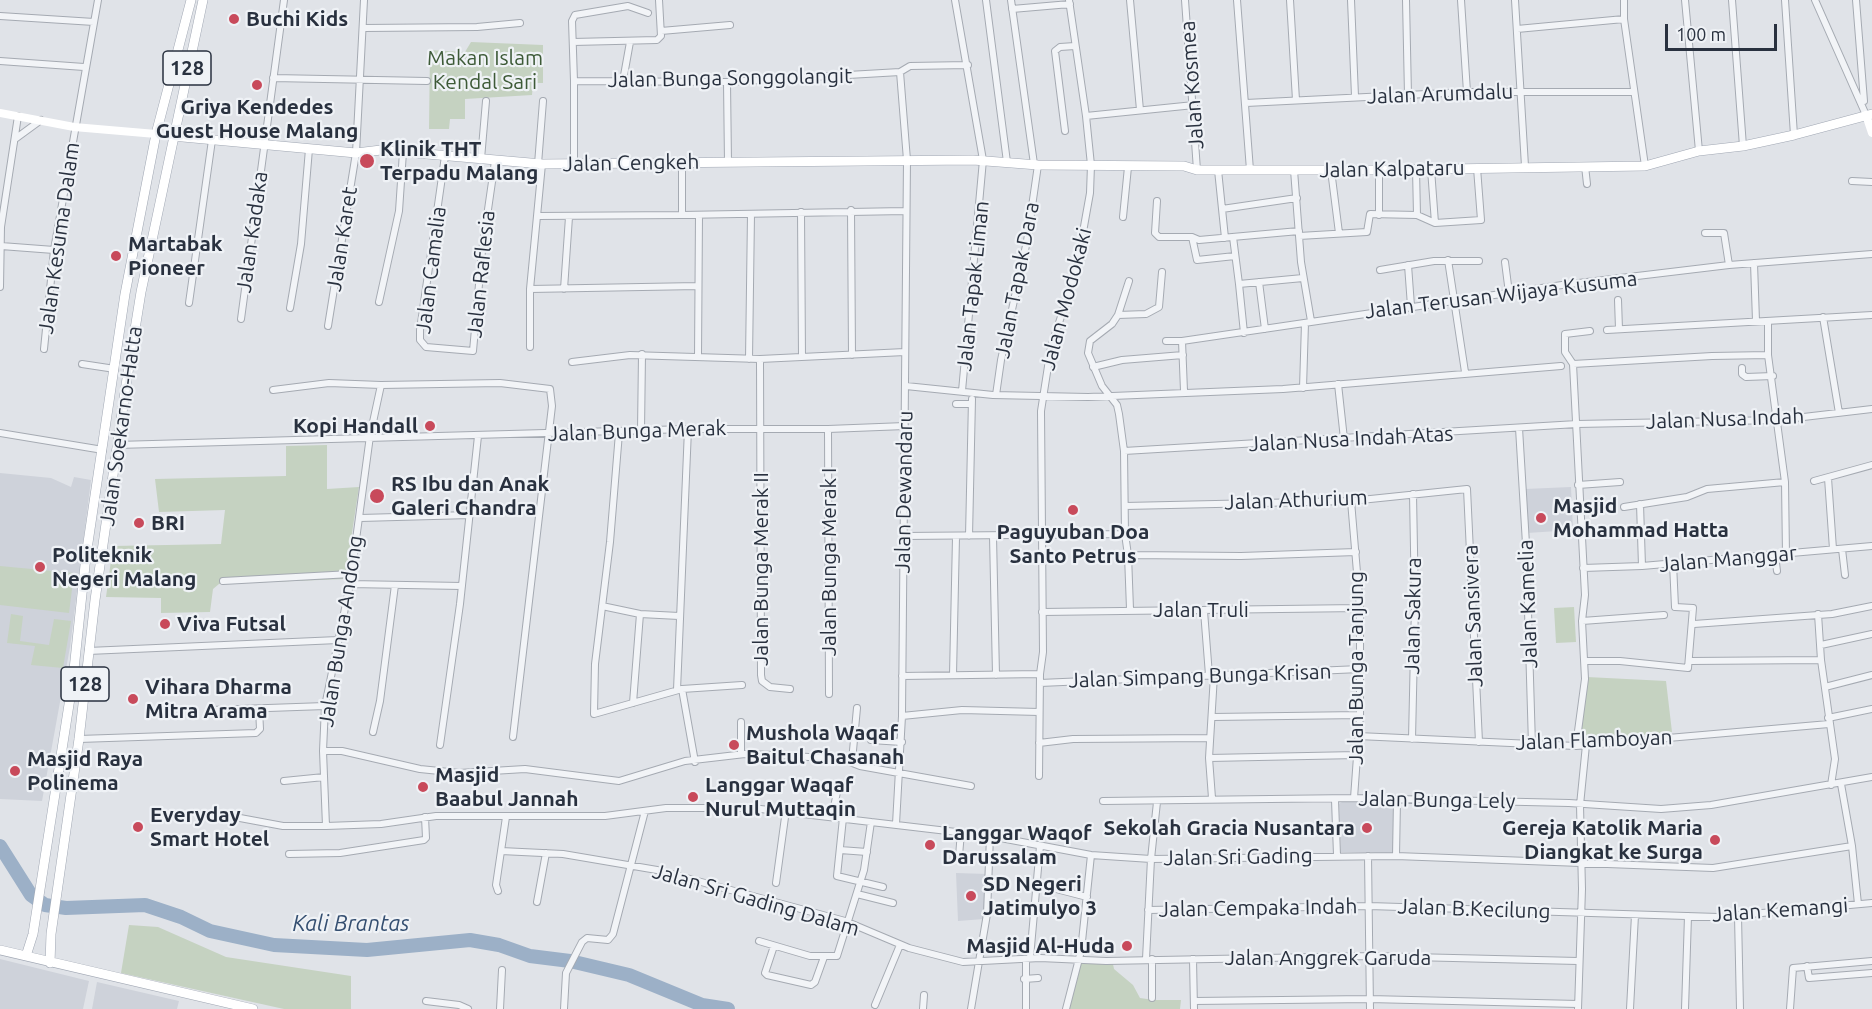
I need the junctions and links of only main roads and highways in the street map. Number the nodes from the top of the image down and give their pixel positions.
1 (191, 0) edge
2 (202, 0) edge
3 (1867, 112) edge
4 (172, 136) junction
5 (907, 160) joint
6 (113, 385) junction
7 (126, 386) junction
8 (87, 553) junction
9 (102, 555) junction
10 (0, 950) edge
11 (26, 956) junction
12 (50, 963) junction
13 (253, 1009) edge

1 - 6 main road, Jalan Soekarno-Hatta / 128
2 - 4 main road, Jalan Soekarno-Hatta / 128
3 - 5 main road, Jalan Kalpataru
4 - 5 main road, Jalan Cengkeh
4 - 7 main road, Jalan Soekarno-Hatta / 128
6 - 7 main road
6 - 8 main road, Jalan Soekarno-Hatta / 128
7 - 9 main road, Jalan Soekarno-Hatta / 128
8 - 9 main road
8 - 11 main road, Jalan Soekarno-Hatta / 128
9 - 12 main road, Jalan Soekarno-Hatta / 128
10 - 11 main road
11 - 12 main road
12 - 13 main road

